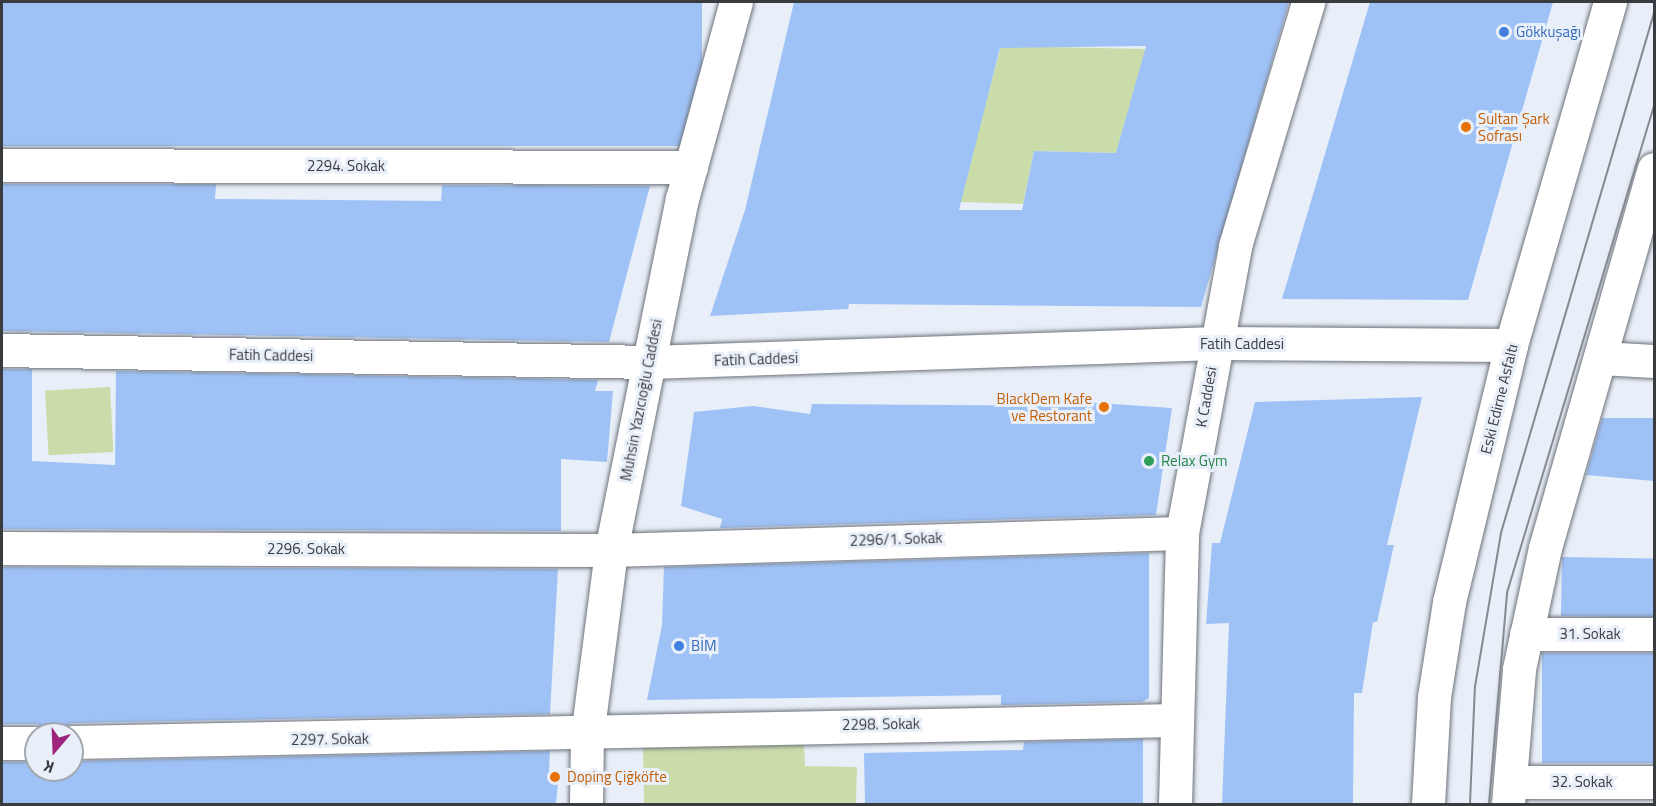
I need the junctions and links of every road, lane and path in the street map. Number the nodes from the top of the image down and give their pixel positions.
1 (736, 2) edge
2 (1308, 2) edge
3 (1610, 2) edge
4 (2, 165) edge
5 (691, 167) junction
6 (1654, 169) edge
7 (1216, 343) junction
8 (1511, 345) junction
9 (2, 350) edge
10 (1600, 358) junction
11 (1654, 361) edge
12 (649, 362) junction
13 (1182, 533) junction
14 (2, 548) edge
15 (611, 550) junction
16 (1654, 633) edge
17 (1526, 634) junction
18 (1176, 720) junction
19 (587, 736) junction
20 (84, 742) edge
21 (2, 743) edge
22 (24, 743) edge
23 (1654, 782) edge
24 (1509, 793) edge
25 (586, 804) edge
26 (1175, 804) edge
27 (1428, 804) edge

1 - 5 street, Muhsin Yazıcıoğlu Caddesi
2 - 7 street, K Caddesi
3 - 8 street, Eski Edirne Asfaltı
4 - 5 street, 2294. Sokak
5 - 12 street, Muhsin Yazıcıoğlu Caddesi
6 - 10 street
7 - 8 street, Fatih Caddesi
7 - 12 street, Fatih Caddesi
7 - 13 street, K Caddesi
8 - 27 street, Eski Edirne Asfaltı
9 - 12 street, Fatih Caddesi
10 - 11 street
10 - 17 street
12 - 15 street, Muhsin Yazıcıoğlu Caddesi
13 - 15 street, 2296/1. Sokak
13 - 18 street, K Caddesi
14 - 15 street, 2296. Sokak
15 - 19 street, Muhsin Yazıcıoğlu Caddesi
16 - 17 street, 31. Sokak
17 - 24 street
18 - 19 street, 2298. Sokak
18 - 26 street, K Caddesi
19 - 20 street, 2297. Sokak
19 - 25 street, Muhsin Yazıcıoğlu Caddesi
21 - 22 street
23 - 24 street, 32. Sokak

